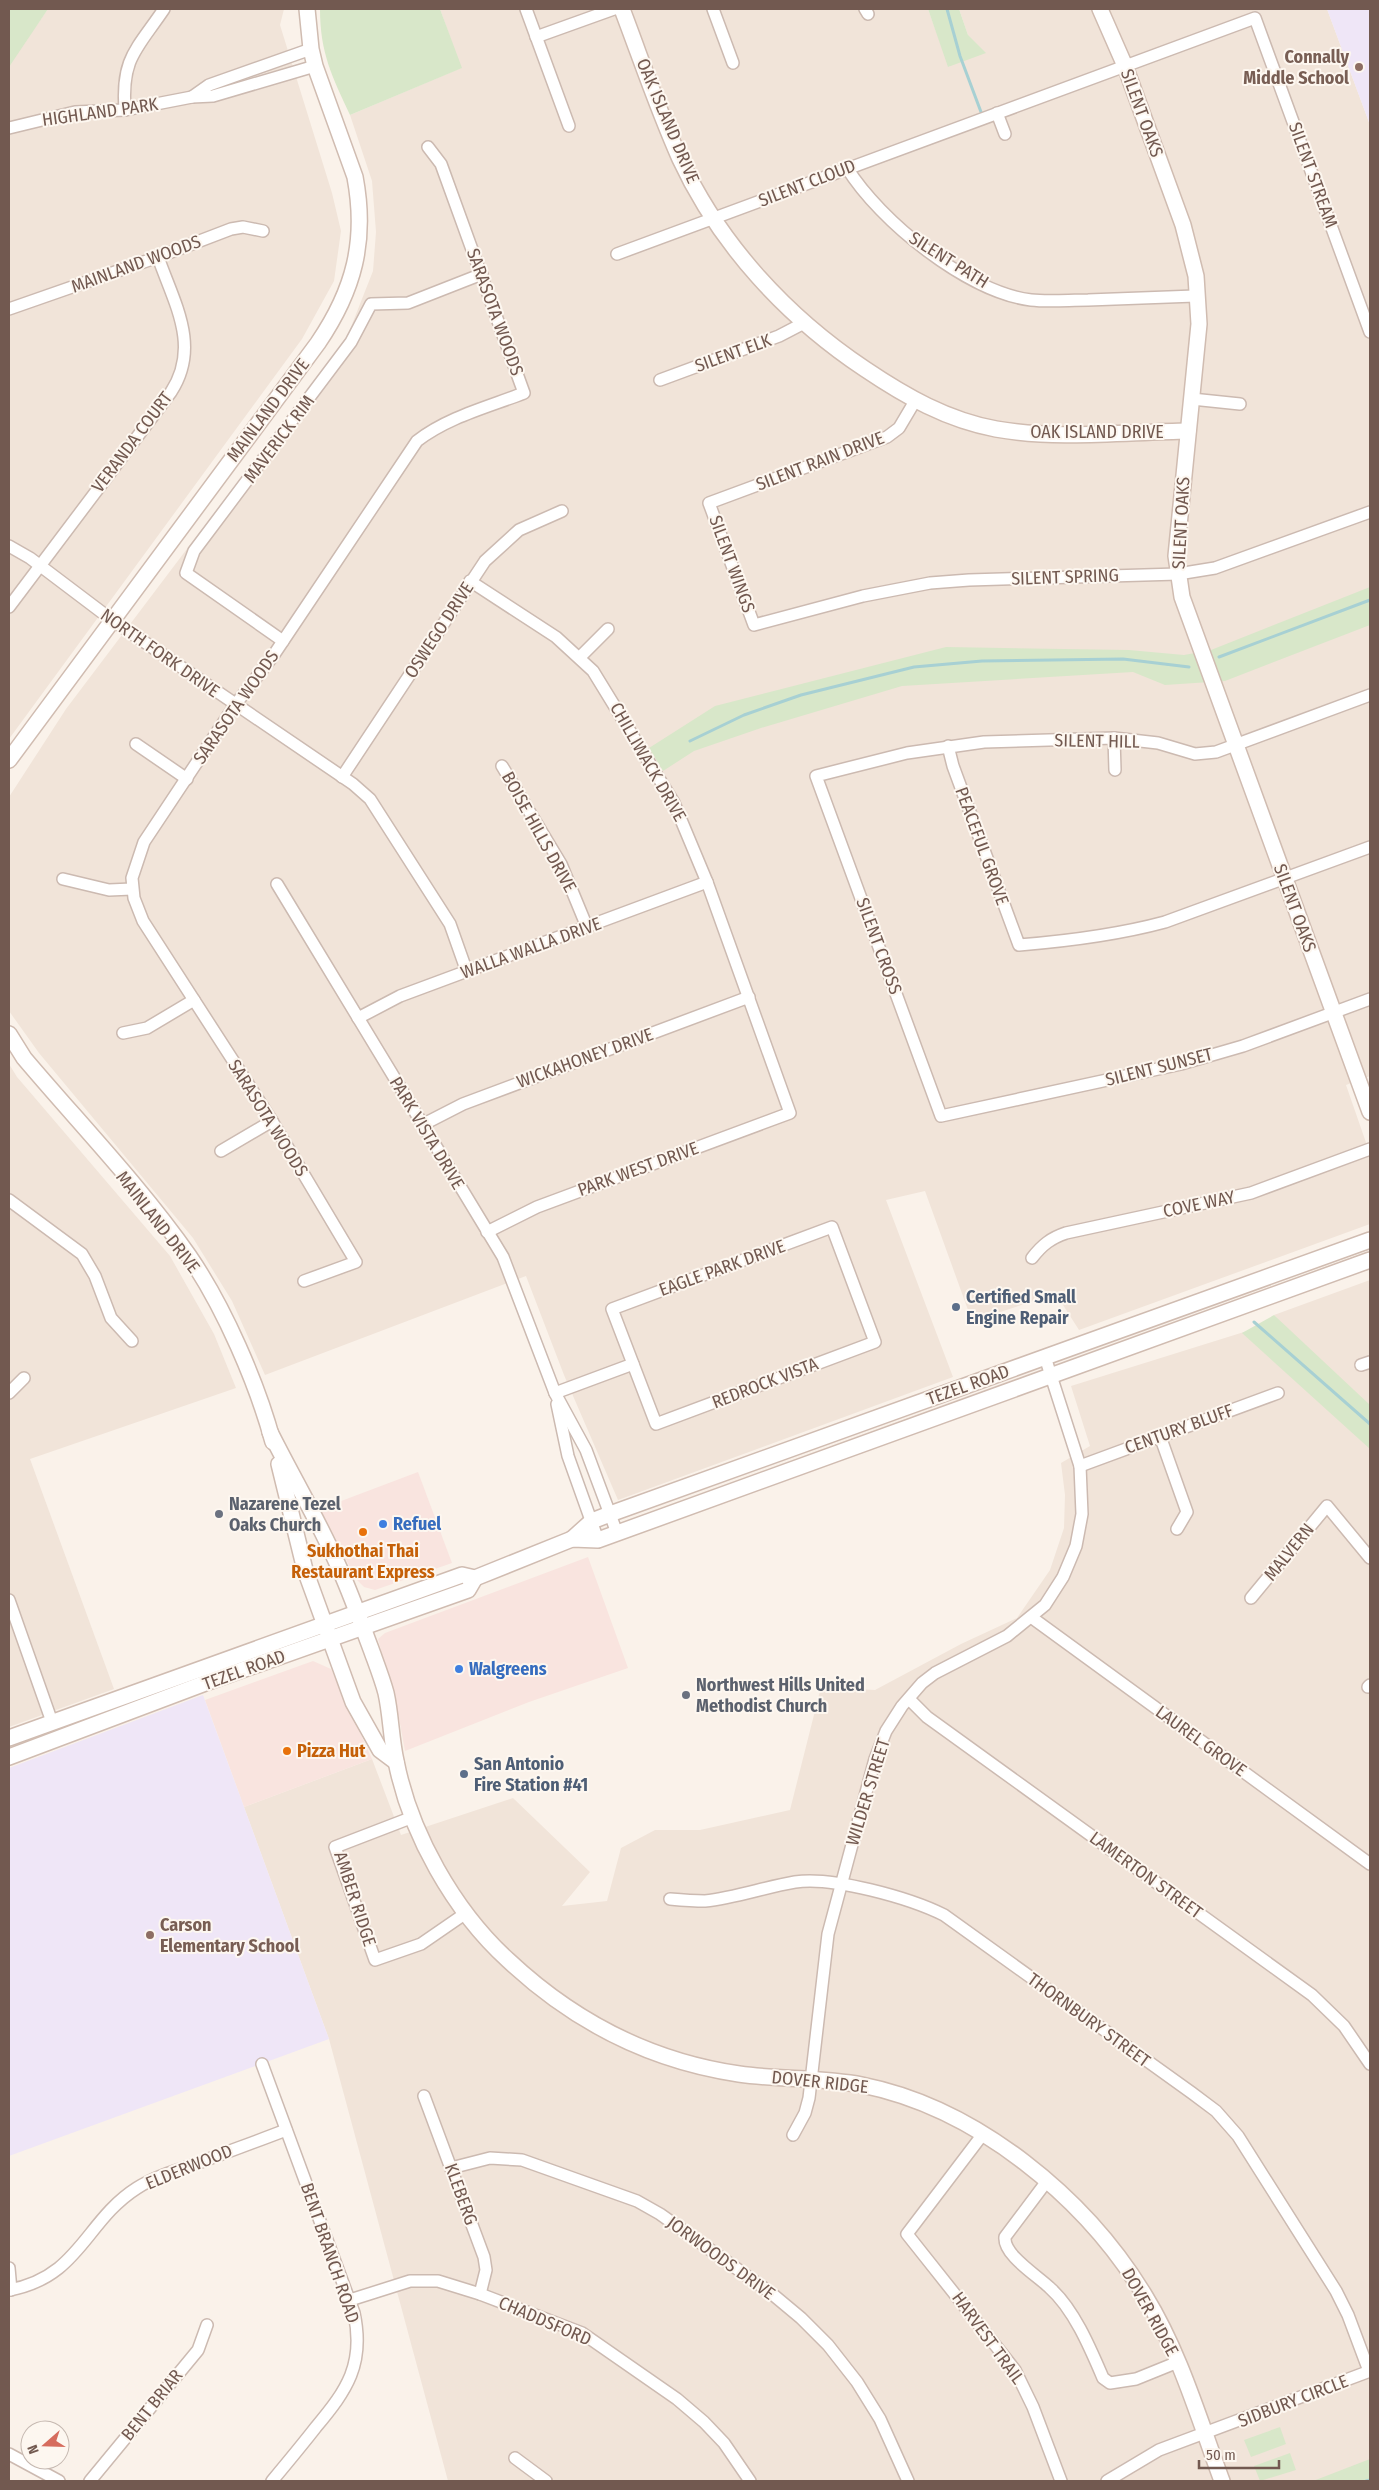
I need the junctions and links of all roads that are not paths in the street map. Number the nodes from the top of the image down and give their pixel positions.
1 (164, 9) edge
2 (307, 9) edge
3 (526, 9) edge
4 (614, 9) edge
5 (622, 9) edge
6 (713, 9) edge
7 (1100, 9) edge
8 (1255, 18) joint
9 (536, 37) junction
10 (311, 49) junction
11 (733, 63) dead end
12 (315, 66) junction
13 (1125, 66) junction
14 (192, 97) junction
15 (125, 110) junction
16 (997, 113) junction
17 (569, 126) dead end
18 (9, 128) edge
19 (1005, 134) dead end
20 (428, 147) dead end
21 (847, 168) junction
22 (714, 219) junction
23 (263, 231) dead end
24 (617, 254) dead end
25 (158, 257) junction
26 (482, 274) junction
27 (1198, 296) junction
28 (9, 309) edge
29 (804, 323) junction
30 (1370, 332) edge
31 (660, 380) dead end
32 (1192, 399) junction
33 (915, 400) junction
34 (1240, 404) dead end
35 (1188, 431) junction
36 (709, 503) joint
37 (562, 511) dead end
38 (1370, 512) edge
39 (9, 546) edge
40 (40, 566) junction
41 (1178, 574) junction
42 (470, 581) junction
43 (9, 607) edge
44 (112, 620) junction
45 (754, 625) joint
46 (608, 630) dead end
47 (283, 641) junction
48 (580, 657) junction
49 (1370, 696) edge
50 (235, 705) junction
51 (1114, 738) junction
52 (136, 744) dead end
53 (1235, 745) junction
54 (948, 746) junction
55 (9, 760) edge
56 (502, 766) dead end
57 (1115, 770) dead end
58 (816, 776) joint
59 (342, 777) junction
60 (187, 778) junction
61 (1370, 847) edge
62 (63, 879) dead end
63 (1284, 879) junction
64 (706, 882) junction
65 (277, 884) dead end
66 (132, 889) junction
67 (587, 927) junction
68 (467, 972) junction
69 (749, 997) junction
70 (1370, 999) edge
71 (194, 1000) junction
72 (1334, 1013) junction
73 (358, 1018) junction
74 (123, 1033) dead end
75 (9, 1034) edge
76 (790, 1112) joint
77 (1370, 1112) edge
78 (941, 1116) joint
79 (272, 1121) junction
80 (422, 1125) junction
81 (1370, 1149) edge
82 (222, 1152) dead end
83 (9, 1200) edge
84 (487, 1232) junction
85 (1370, 1240) edge
86 (1032, 1258) dead end
87 (1370, 1260) edge
88 (304, 1281) dead end
89 (132, 1340) dead end
90 (875, 1342) joint
91 (1045, 1357) junction
92 (633, 1364) junction
93 (1051, 1374) junction
94 (24, 1378) dead end
95 (9, 1393) edge
96 (555, 1393) junction
97 (1278, 1393) dead end
98 (270, 1432) junction
99 (1160, 1436) junction
100 (1080, 1466) junction
101 (610, 1514) junction
102 (592, 1521) junction
103 (1178, 1529) dead end
104 (617, 1533) junction
105 (572, 1539) junction
106 (598, 1540) junction
107 (1370, 1558) edge
108 (1252, 1598) dead end
109 (9, 1600) edge
110 (1031, 1618) junction
111 (360, 1621) junction
112 (328, 1633) junction
113 (909, 1699) junction
114 (52, 1722) junction
115 (9, 1738) edge
116 (9, 1757) edge
117 (396, 1762) junction
118 (413, 1818) junction
119 (1370, 1864) edge
120 (841, 1885) junction
121 (670, 1899) dead end
122 (466, 1913) junction
123 (262, 2064) dead end
124 (1370, 2064) edge
125 (811, 2079) junction
126 (424, 2096) dead end
127 (286, 2130) junction
128 (983, 2134) junction
129 (793, 2135) dead end
130 (451, 2168) junction
131 (1047, 2181) junction
132 (9, 2268) edge
133 (10, 2290) edge
134 (480, 2294) junction
135 (350, 2300) junction
136 (207, 2325) dead end
137 (1178, 2362) junction
138 (1370, 2371) edge
139 (1204, 2434) junction
140 (9, 2454) edge
141 (516, 2458) dead end
142 (59, 2481) edge
143 (90, 2481) edge
144 (272, 2481) edge
145 (546, 2481) edge
146 (750, 2481) edge
147 (908, 2481) edge
148 (1061, 2481) edge
149 (1107, 2481) edge
150 (1222, 2481) edge

1 - 15 street
2 - 10 main road, MAINLAND DRIVE
3 - 9 street
4 - 9 street
5 - 22 main road, OAK ISLAND DRIVE
6 - 11 street
7 - 13 main road, SILENT OAKS
8 - 13 street, SILENT CLOUD
8 - 30 street, SILENT STREAM
9 - 17 street
10 - 12 main road, MAINLAND DRIVE
10 - 14 street, HIGHLAND PARK
12 - 14 street, HIGHLAND PARK
12 - 44 main road, MAINLAND DRIVE
13 - 16 street, SILENT CLOUD
13 - 27 main road, SILENT OAKS
14 - 15 street, HIGHLAND PARK
15 - 18 street, HIGHLAND PARK
16 - 19 street
16 - 21 street, SILENT CLOUD
20 - 26 street, SARASOTA WOODS
21 - 22 street, SILENT CLOUD
21 - 27 street, SILENT PATH
22 - 24 street, SILENT CLOUD
22 - 29 main road, OAK ISLAND DRIVE
23 - 25 street, MAINLAND WOODS
25 - 28 street, MAINLAND WOODS
25 - 40 street, VERANDA COURT
26 - 47 street, SARASOTA WOODS
26 - 47 street, MAVERICK RIM
27 - 32 main road, SILENT OAKS
29 - 31 street, SILENT ELK
29 - 33 main road, OAK ISLAND DRIVE
32 - 34 street
32 - 35 main road, SILENT OAKS
33 - 35 main road, OAK ISLAND DRIVE
33 - 36 street, SILENT RAIN DRIVE
35 - 41 main road, SILENT OAKS
36 - 45 street, SILENT WINGS
37 - 42 street, OSWEGO DRIVE
38 - 41 street, SILENT SPRING
39 - 40 street, NORTH FORK DRIVE
40 - 43 street, VERANDA COURT
40 - 44 street, NORTH FORK DRIVE
41 - 45 street, SILENT SPRING
41 - 53 main road, SILENT OAKS
42 - 48 street, CHILLIWACK DRIVE
42 - 59 street, OSWEGO DRIVE
44 - 50 street, NORTH FORK DRIVE
44 - 55 main road, MAINLAND DRIVE
46 - 48 street
47 - 50 street, SARASOTA WOODS
48 - 64 street, CHILLIWACK DRIVE
49 - 53 street, SILENT HILL
50 - 59 street, NORTH FORK DRIVE
50 - 60 street, SARASOTA WOODS
51 - 53 street, SILENT HILL
51 - 54 street, SILENT HILL
51 - 57 street
52 - 60 street
53 - 63 main road, SILENT OAKS
54 - 58 street, SILENT HILL
54 - 63 street, PEACEFUL GROVE
56 - 67 street, BOISE HILLS DRIVE
58 - 78 street, SILENT CROSS
59 - 68 street, NORTH FORK DRIVE
60 - 66 street, SARASOTA WOODS
61 - 63 street
62 - 66 street
63 - 72 main road, SILENT OAKS
64 - 67 street, WALLA WALLA DRIVE
64 - 69 street, CHILLIWACK DRIVE
65 - 73 street, PARK VISTA DRIVE
66 - 71 street, SARASOTA WOODS
67 - 68 street, WALLA WALLA DRIVE
68 - 73 street, WALLA WALLA DRIVE
69 - 76 street, CHILLIWACK DRIVE
69 - 80 street, WICKAHONEY DRIVE
70 - 72 street, SILENT SUNSET
71 - 74 street
71 - 79 street, SARASOTA WOODS
72 - 77 main road, SILENT OAKS
72 - 78 street, SILENT SUNSET
73 - 80 street, PARK VISTA DRIVE
75 - 98 main road, MAINLAND DRIVE
76 - 84 street, PARK WEST DRIVE
79 - 82 street
79 - 88 street, SARASOTA WOODS
80 - 84 street, PARK VISTA DRIVE
81 - 86 street, COVE WAY
83 - 89 street
84 - 96 street, PARK VISTA DRIVE
85 - 91 main road, TEZEL ROAD
87 - 93 main road, TEZEL ROAD
90 - 92 street, REDROCK VISTA
90 - 92 street, EAGLE PARK DRIVE
91 - 93 street, WILDER STREET
91 - 101 main road, TEZEL ROAD
92 - 96 street
93 - 100 street, WILDER STREET
93 - 104 main road, TEZEL ROAD
94 - 95 street
96 - 101 street, PARK VISTA DRIVE
96 - 102 street, PARK VISTA DRIVE
97 - 99 street, CENTURY BLUFF
98 - 111 main road, MAINLAND DRIVE
98 - 112 main road, MAINLAND DRIVE
99 - 100 street, CENTURY BLUFF
99 - 103 street
100 - 110 street, WILDER STREET
101 - 102 main road, TEZEL ROAD
101 - 104 street, PARK VISTA DRIVE
102 - 105 main road, TEZEL ROAD
102 - 106 street, PARK VISTA DRIVE
104 - 106 main road, TEZEL ROAD
105 - 106 main road, TEZEL ROAD
105 - 111 main road, TEZEL ROAD
107 - 108 street, MALVERN
109 - 114 street
110 - 113 street, WILDER STREET
110 - 119 street, LAUREL GROVE
111 - 112 main road, TEZEL ROAD
111 - 117 main road, DOVER RIDGE
112 - 114 main road, TEZEL ROAD
112 - 116 main road, TEZEL ROAD
112 - 117 main road
113 - 120 street, WILDER STREET
113 - 124 street, LAMERTON STREET
114 - 115 main road, TEZEL ROAD
117 - 118 main road, DOVER RIDGE
118 - 122 main road, DOVER RIDGE
118 - 122 street, AMBER RIDGE
120 - 121 street, THORNBURY STREET
120 - 125 street, WILDER STREET
120 - 138 street, THORNBURY STREET
122 - 125 main road, DOVER RIDGE
123 - 127 street, BENT BRANCH ROAD
125 - 128 main road, DOVER RIDGE
125 - 129 street, WILDER STREET
126 - 130 street, KLEBERG
127 - 133 street, ELDERWOOD
127 - 135 street, BENT BRANCH ROAD
128 - 131 main road, DOVER RIDGE
128 - 148 street, HARVEST TRAIL
130 - 134 street, KLEBERG
130 - 147 street, JORWOODS DRIVE
131 - 137 main road, DOVER RIDGE
131 - 137 street
132 - 133 street
134 - 135 street, CHADDSFORD
134 - 146 street, CHADDSFORD
135 - 144 street, BENT BRANCH ROAD
136 - 143 street, BENT BRIAR
137 - 139 main road, DOVER RIDGE
138 - 139 street, SIDBURY CIRCLE
139 - 149 street, SIDBURY CIRCLE
139 - 150 main road, DOVER RIDGE
140 - 142 street
141 - 145 street

